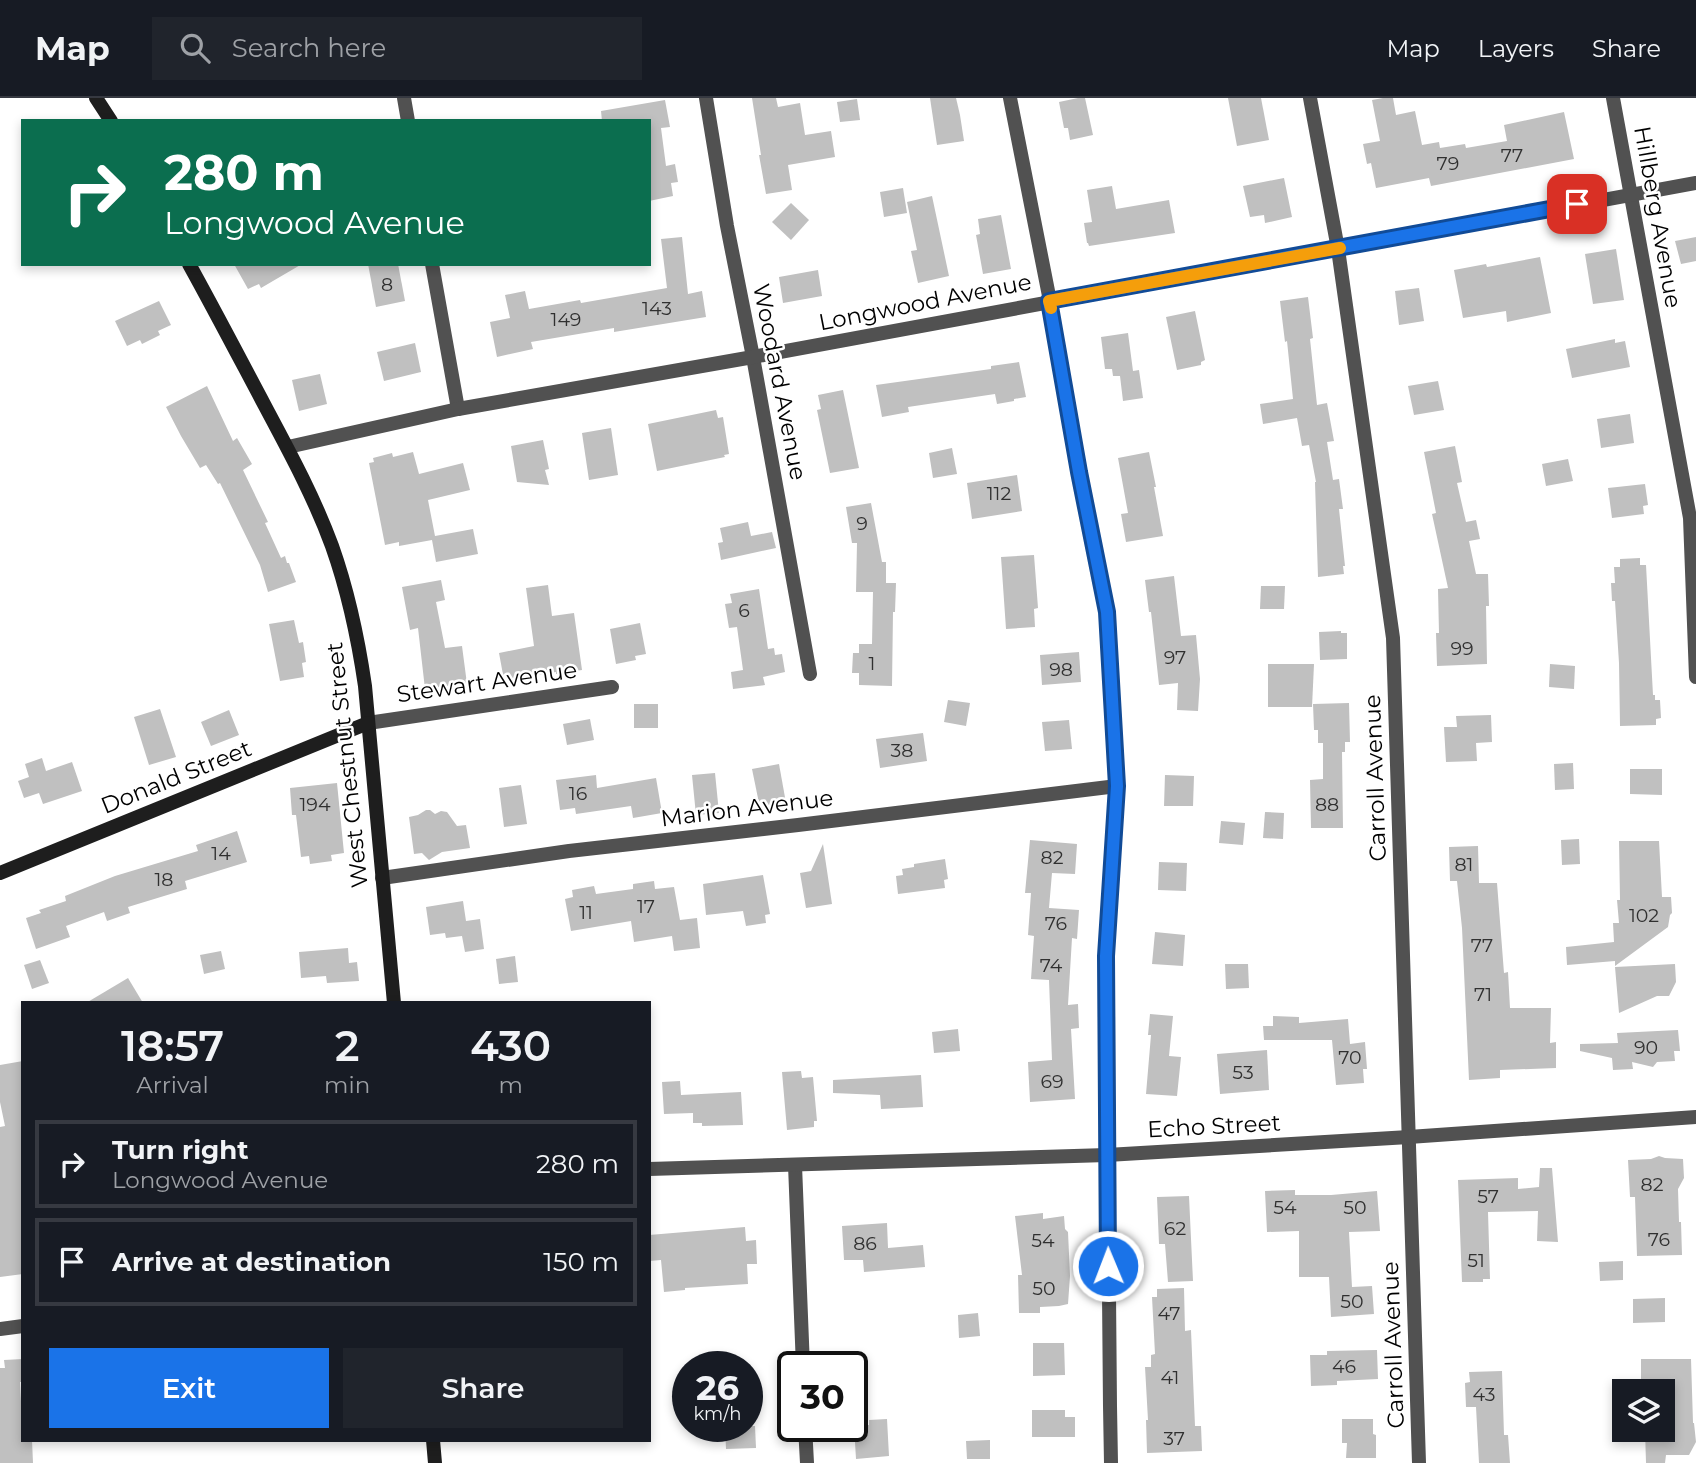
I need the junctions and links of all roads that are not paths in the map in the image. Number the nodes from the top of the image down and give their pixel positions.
1 (96, 98) edge
2 (404, 98) edge
3 (706, 98) edge
4 (1010, 98) edge
5 (1310, 98) edge
6 (1613, 98) edge
7 (110, 119) edge
8 (408, 119) edge
9 (1696, 183) edge
10 (1631, 194) junction
11 (1338, 249) junction
12 (190, 266) edge
13 (432, 266) edge
14 (1049, 301) junction
15 (753, 357) junction
16 (458, 408) junction
17 (288, 447) junction
18 (810, 674) dead end
19 (1696, 677) edge
20 (612, 687) dead end
21 (368, 723) junction
22 (1117, 786) junction
23 (0, 873) edge
24 (382, 878) junction
25 (394, 1001) edge
26 (1696, 1117) edge
27 (1409, 1137) junction
28 (1107, 1155) junction
29 (795, 1165) junction
30 (651, 1169) edge
31 (21, 1326) edge
32 (0, 1329) edge
33 (802, 1351) edge
34 (433, 1442) edge
35 (806, 1442) edge
36 (435, 1463) edge
37 (807, 1463) edge
38 (1111, 1463) edge
39 (1419, 1463) edge

1 - 7 main road
2 - 8 street
3 - 15 street, Woodard Avenue
4 - 14 street
5 - 11 street, Carroll Avenue
6 - 10 street, Hillberg Avenue
9 - 10 street, Longwood Avenue
10 - 11 street, Longwood Avenue
10 - 19 street, Hillberg Avenue
11 - 14 street, Longwood Avenue
11 - 27 street, Carroll Avenue
12 - 17 main road, West Chestnut Street
13 - 16 street
14 - 15 street, Longwood Avenue
14 - 22 street
15 - 16 street, Longwood Avenue
15 - 18 street, Woodard Avenue
16 - 17 street, Longwood Avenue
17 - 21 main road, West Chestnut Street
20 - 21 street, Stewart Avenue
21 - 23 main road, Donald Street
21 - 24 main road, West Chestnut Street
22 - 24 street, Marion Avenue
22 - 28 street
24 - 25 main road, West Chestnut Street
26 - 27 street, Echo Street
27 - 28 street, Echo Street
27 - 39 street, Carroll Avenue
28 - 29 street, Echo Street
28 - 38 street
29 - 30 street, Echo Street
29 - 33 street
31 - 32 street
34 - 36 main road
35 - 37 street

